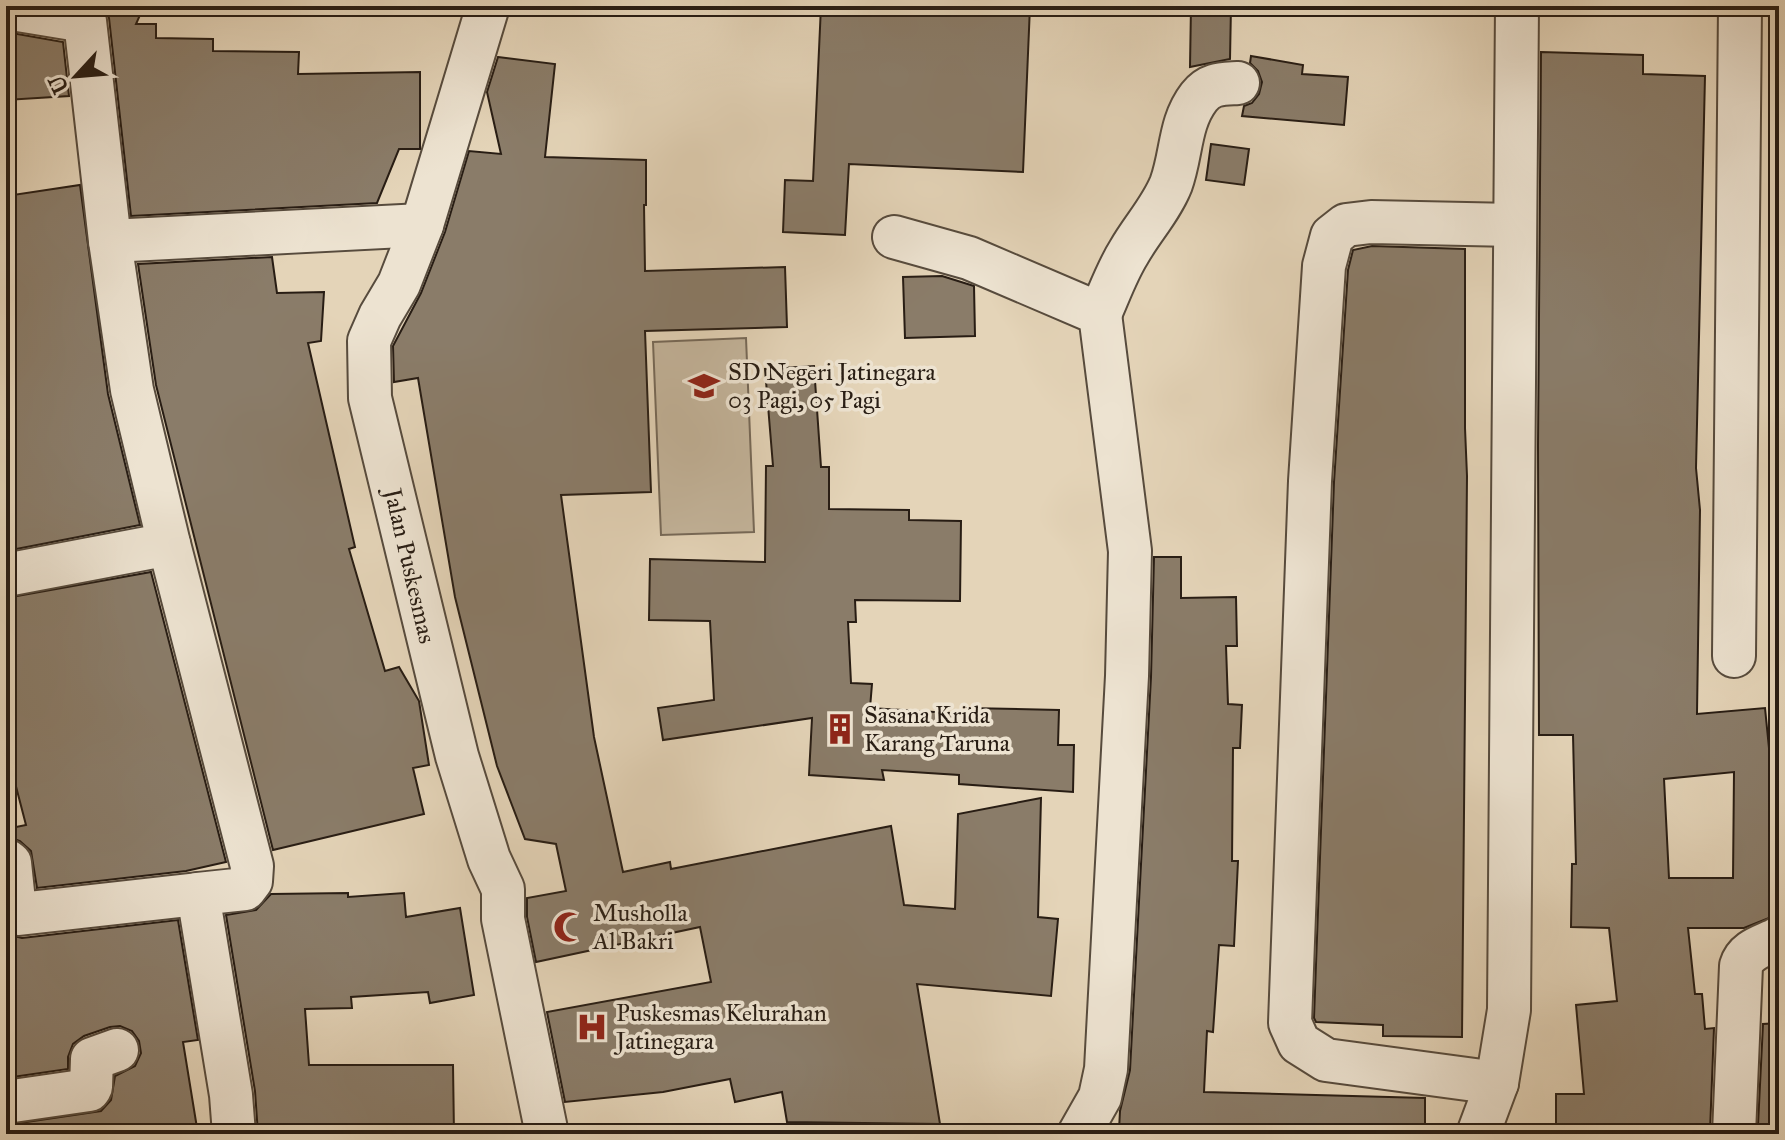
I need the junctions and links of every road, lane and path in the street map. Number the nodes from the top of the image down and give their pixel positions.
1 (488, 6) edge
2 (1517, 6) edge
3 (1740, 6) edge
4 (6, 8) edge
5 (1238, 83) dead end
6 (422, 225) junction
7 (1514, 225) junction
8 (894, 237) dead end
9 (110, 241) junction
10 (1100, 314) junction
11 (169, 544) junction
12 (6, 575) edge
13 (1734, 656) dead end
14 (6, 860) edge
15 (198, 894) junction
16 (1779, 938) edge
17 (117, 1050) dead end
18 (1497, 1083) junction
19 (6, 1102) edge
20 (234, 1134) edge
21 (547, 1134) edge
22 (1079, 1134) edge
23 (1478, 1134) edge
24 (1509, 1134) edge
25 (1734, 1134) edge

1 - 6 street, Jalan Puskesmas
2 - 7 street
3 - 13 street
4 - 9 street
5 - 10 street
6 - 9 street
6 - 21 street, Jalan Puskesmas
7 - 18 street
7 - 18 street
8 - 10 street
9 - 11 street
10 - 22 street
11 - 12 street
11 - 15 street
14 - 15 street
15 - 20 street
16 - 25 street
17 - 19 street
18 - 23 street
18 - 24 street

